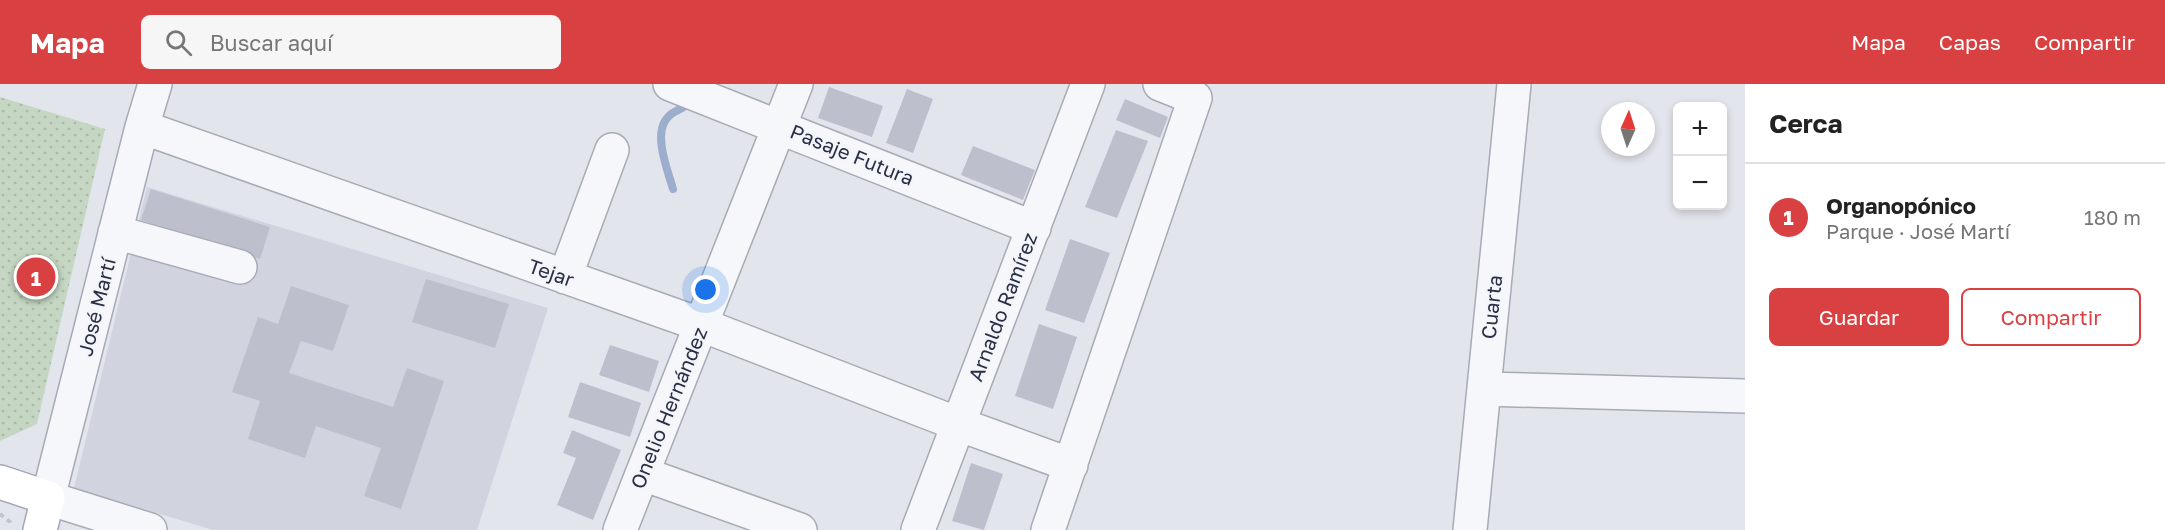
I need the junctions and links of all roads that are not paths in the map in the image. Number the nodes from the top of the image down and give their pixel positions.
1 (156, 84) edge
2 (670, 84) edge
3 (796, 84) edge
4 (1088, 84) edge
5 (1160, 84) edge
6 (1514, 84) edge
7 (142, 127) junction
8 (780, 127) junction
9 (612, 150) dead end
10 (1034, 228) junction
11 (115, 232) junction
12 (240, 267) dead end
13 (565, 278) junction
14 (702, 325) junction
15 (1484, 389) junction
16 (1745, 396) edge
17 (958, 424) junction
18 (1071, 465) junction
19 (643, 474) junction
20 (0, 482) edge
21 (48, 498) junction
22 (40, 530) edge
23 (150, 530) edge
24 (620, 530) edge
25 (800, 530) edge
26 (918, 530) edge
27 (1048, 530) edge
28 (1470, 530) edge

1 - 7 street, José Martí
2 - 8 street, Pasaje Futura
3 - 8 street, Onelio Hernández
4 - 10 street, Arnaldo Ramírez
5 - 18 street
6 - 15 street, Cuarta
7 - 11 street, José Martí
7 - 13 street, Tejar
8 - 10 street, Pasaje Futura
8 - 14 street, Onelio Hernández
9 - 13 street
10 - 17 street, Arnaldo Ramírez
11 - 12 street
11 - 21 street, José Martí
13 - 14 street, Tejar
14 - 17 street, Tejar
14 - 19 street, Onelio Hernández
15 - 16 street
15 - 28 street, Cuarta
17 - 18 street, Tejar
17 - 26 street, Arnaldo Ramírez
18 - 27 street
19 - 24 street, Onelio Hernández
19 - 25 street
20 - 21 main road
21 - 22 main road, José Martí
21 - 23 street

